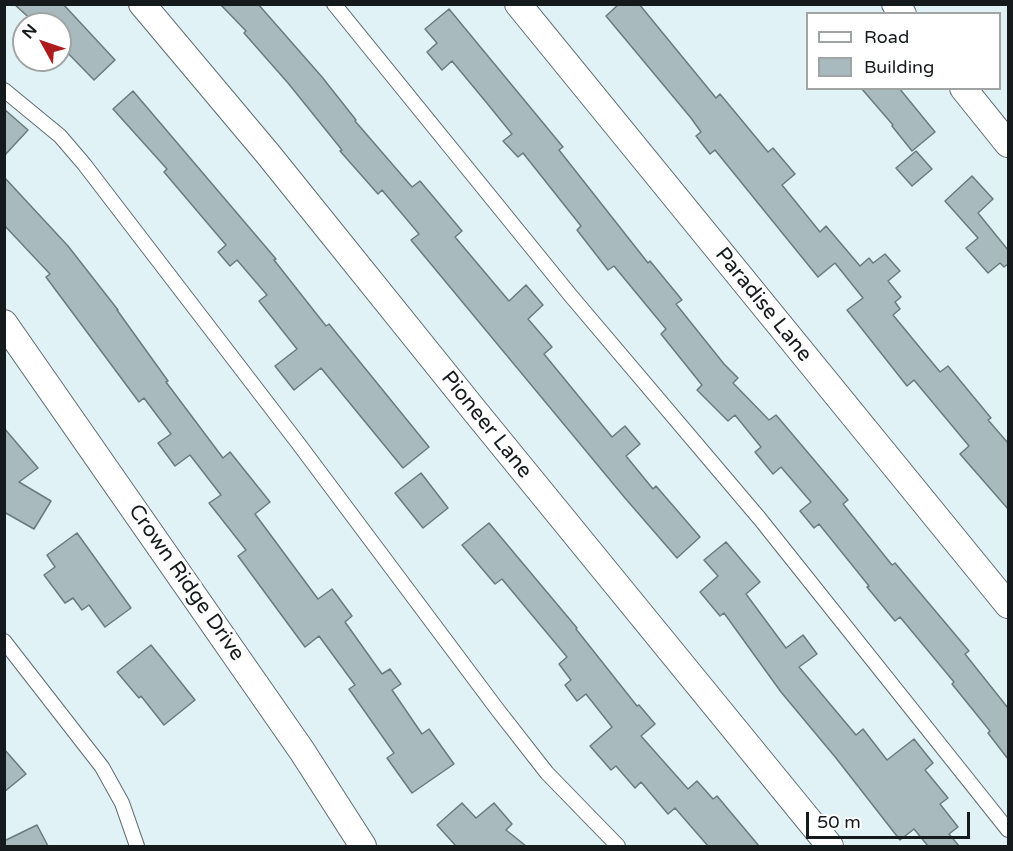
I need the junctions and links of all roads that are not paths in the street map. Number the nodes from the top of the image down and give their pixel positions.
1 (142, 4) edge
2 (334, 4) edge
3 (518, 4) edge
4 (4, 90) edge
5 (965, 90) edge
6 (1008, 144) edge
7 (4, 323) edge
8 (1008, 605) edge
9 (4, 641) edge
10 (1008, 830) edge
11 (137, 846) edge
12 (363, 846) edge
13 (618, 846) edge
14 (830, 846) edge

1 - 14 street, Pioneer Lane
2 - 10 lane
3 - 8 street, Paradise Lane
4 - 13 lane
5 - 6 street
7 - 12 street, Crown Ridge Drive
9 - 11 lane

